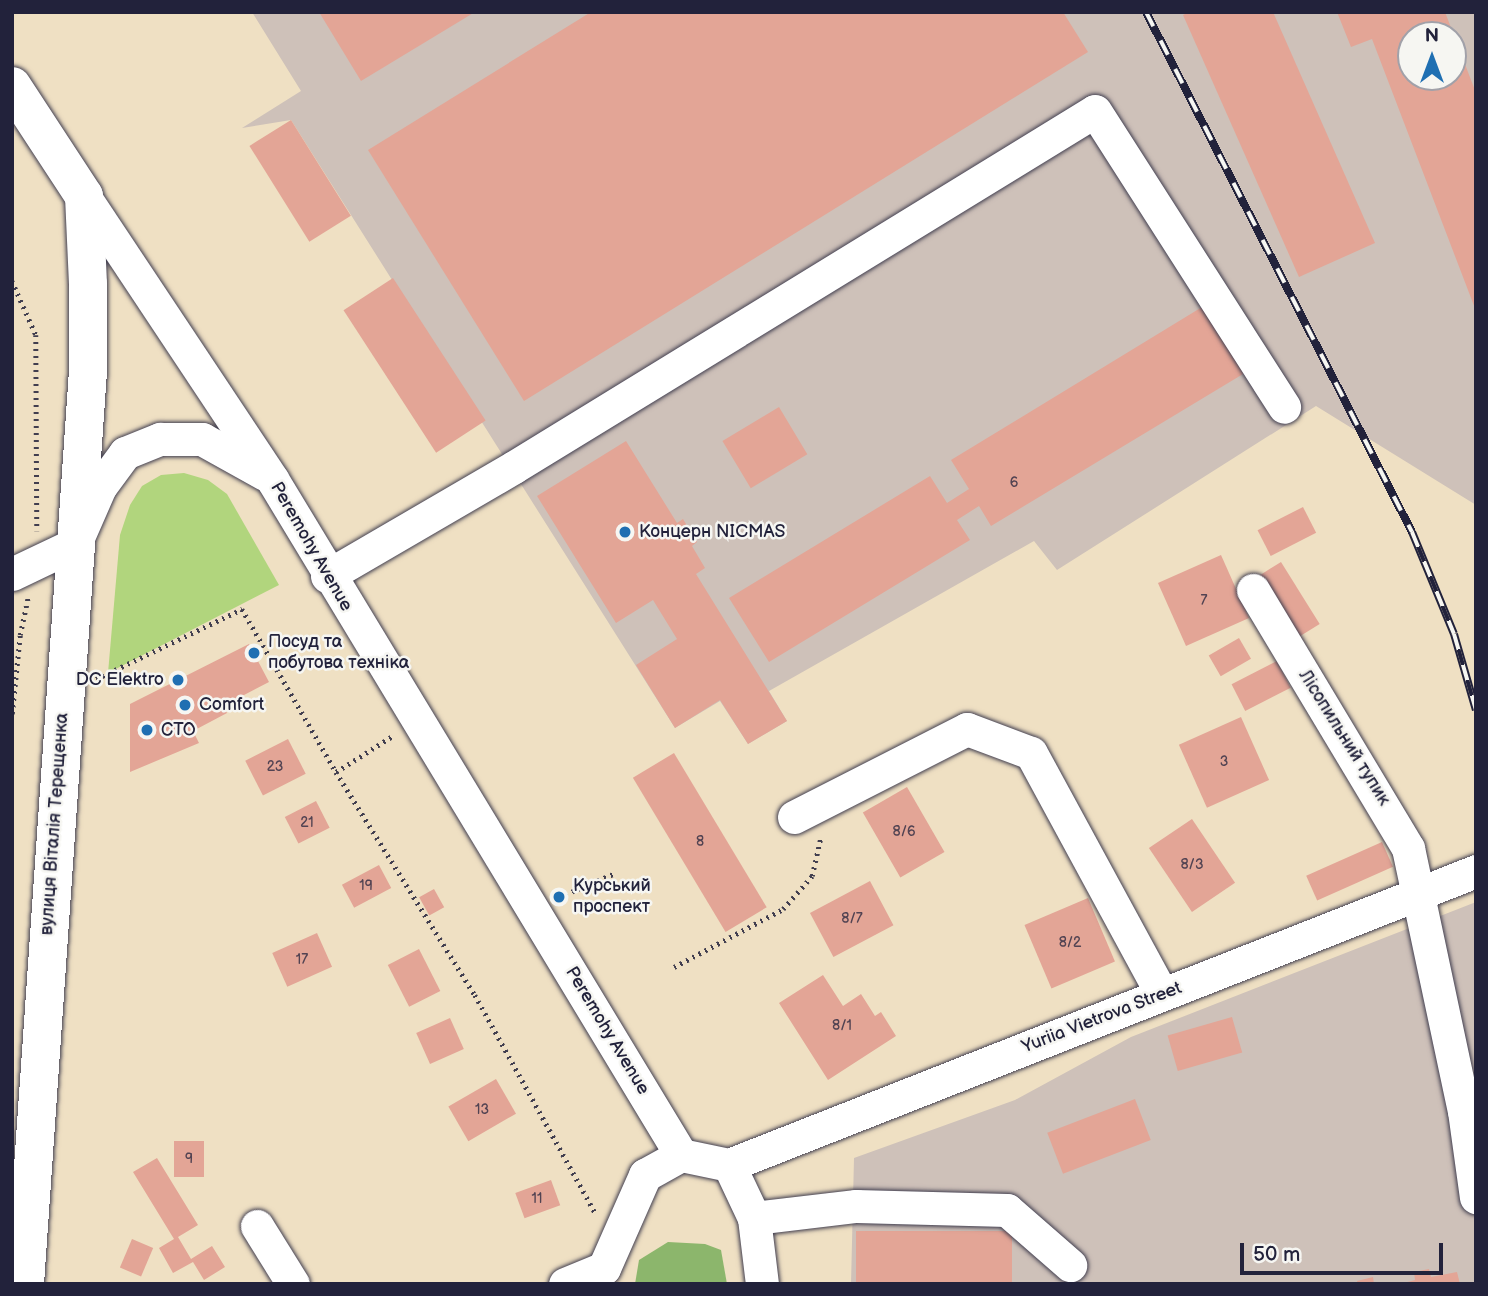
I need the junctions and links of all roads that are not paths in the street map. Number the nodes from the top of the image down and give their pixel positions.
1 (12, 86) edge
2 (84, 196) junction
3 (1284, 407) dead end
4 (272, 479) junction
5 (75, 544) junction
6 (24, 569) edge
7 (327, 576) junction
8 (1253, 590) dead end
9 (794, 817) dead end
10 (1476, 871) edge
11 (1420, 893) junction
12 (1162, 994) junction
13 (681, 1155) junction
14 (729, 1165) junction
15 (1476, 1197) edge
16 (754, 1218) junction
17 (257, 1226) dead end
18 (1070, 1265) dead end
19 (26, 1272) edge
20 (293, 1284) edge
21 (565, 1284) edge
22 (762, 1284) edge

1 - 2 main road, Peremohy Avenue
2 - 4 street, Peremohy Avenue
2 - 5 main road, вулиця Віталія Терещенка
3 - 7 street
4 - 5 street
4 - 7 street, Peremohy Avenue
5 - 6 street
5 - 19 main road, вулиця Віталія Терещенка
7 - 13 street, Peremohy Avenue
8 - 11 street, Лісопильний тупик
9 - 12 street
10 - 11 street, Yuriia Vietrova Street
11 - 12 street, Yuriia Vietrova Street
11 - 15 street, Лісопильний тупик
12 - 14 street, Yuriia Vietrova Street
13 - 14 street
13 - 21 street
14 - 16 street
16 - 18 street
16 - 22 street
17 - 20 street

